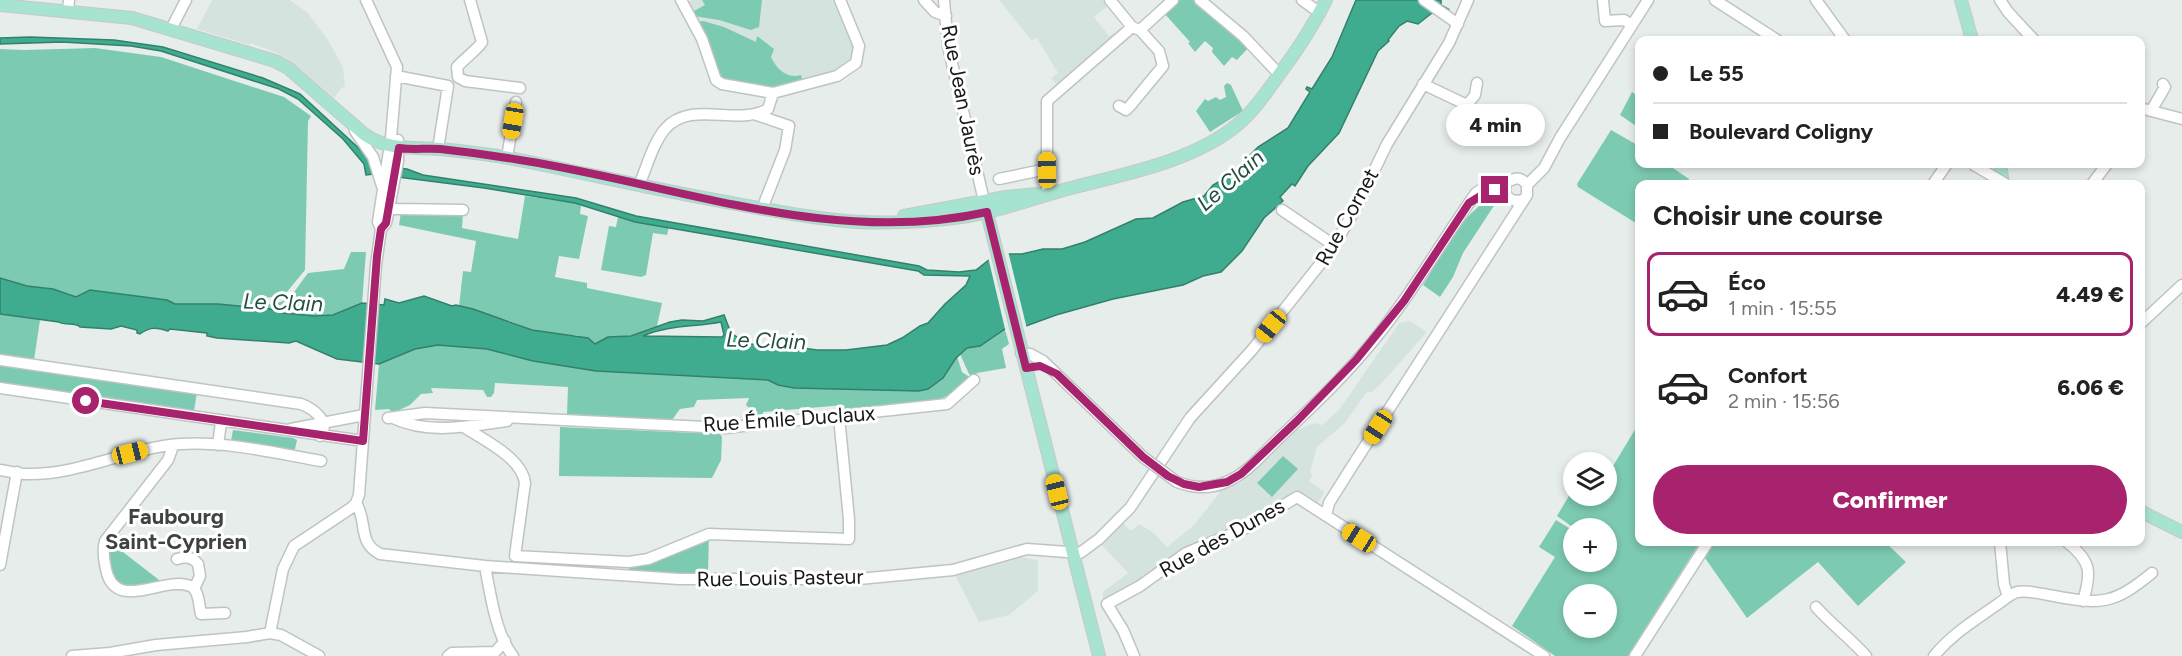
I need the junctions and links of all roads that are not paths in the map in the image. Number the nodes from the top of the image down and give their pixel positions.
1 (186, 0) edge
2 (366, 0) edge
3 (470, 0) edge
4 (681, 0) edge
5 (840, 0) edge
6 (924, 0) edge
7 (944, 0) edge
8 (1110, 0) edge
9 (1173, 0) edge
10 (1200, 0) edge
11 (1302, 0) edge
12 (1326, 0) edge
13 (1424, 0) edge
14 (1468, 0) edge
15 (1604, 0) edge
16 (1648, 0) edge
17 (1715, 0) edge
18 (1816, 0) edge
19 (1961, 0) edge
20 (1970, 0) edge
21 (2000, 0) edge
22 (0, 5) edge
23 (68, 5) edge
24 (1320, 13) junction
25 (946, 16) junction
26 (1458, 24) junction
27 (1632, 25) junction
28 (171, 29) junction
29 (1136, 29) junction
30 (1771, 36) edge
31 (1842, 36) edge
32 (1971, 36) edge
33 (1978, 36) edge
34 (2030, 36) edge
35 (1280, 74) junction
36 (396, 76) junction
37 (1478, 83) dead end
38 (1423, 84) junction
39 (2166, 85) dead end
40 (520, 88) dead end
41 (773, 93) junction
42 (516, 102) dead end
43 (1119, 106) dead end
44 (2146, 109) edge
45 (337, 110) junction
46 (757, 115) junction
47 (2182, 119) edge
48 (395, 143) junction
49 (438, 149) junction
50 (507, 158) junction
51 (1978, 168) edge
52 (1047, 170) junction
53 (999, 179) dead end
54 (1998, 180) edge
55 (1524, 182) junction
56 (639, 185) junction
57 (387, 192) junction
58 (1511, 193) junction
59 (1046, 194) junction
60 (985, 206) junction
61 (385, 207) junction
62 (762, 209) junction
63 (463, 210) dead end
64 (1282, 210) dead end
65 (1335, 246) junction
66 (2178, 289) edge
67 (2182, 301) edge
68 (2145, 319) edge
69 (1019, 347) junction
70 (0, 360) edge
71 (1026, 368) junction
72 (1057, 374) junction
73 (974, 380) dead end
74 (0, 388) edge
75 (364, 416) junction
76 (839, 417) junction
77 (523, 418) junction
78 (221, 422) junction
79 (323, 423) junction
80 (464, 427) junction
81 (281, 430) junction
82 (320, 436) junction
83 (363, 441) junction
84 (218, 445) junction
85 (173, 446) junction
86 (321, 461) dead end
87 (0, 470) edge
88 (16, 472) junction
89 (356, 503) junction
90 (2145, 505) edge
91 (2145, 514) edge
92 (2145, 514) edge
93 (1326, 515) junction
94 (2182, 523) edge
95 (2182, 532) edge
96 (2182, 539) edge
97 (1705, 546) edge
98 (2000, 546) edge
99 (2072, 546) edge
100 (1073, 553) junction
101 (177, 559) dead end
102 (0, 565) edge
103 (485, 567) junction
104 (2152, 573) dead end
105 (194, 589) junction
106 (2008, 597) junction
107 (2083, 601) junction
108 (1816, 607) dead end
109 (225, 613) dead end
110 (270, 633) junction
111 (508, 649) edge
112 (72, 656) edge
113 (319, 656) edge
114 (448, 656) edge
115 (1099, 656) edge
116 (1134, 656) edge
117 (1544, 656) edge
118 (1635, 656) edge
119 (1866, 656) edge
120 (1934, 656) edge

1 - 28 street
2 - 36 street
3 - 40 street
4 - 41 street
5 - 41 street
6 - 25 street
7 - 25 street, Rue Jean Jaurès
8 - 29 street
9 - 29 street
10 - 35 street
11 - 24 street
12 - 24 main road
13 - 26 street
14 - 26 street, Rue Cornet
15 - 27 street
16 - 27 street
17 - 30 street
18 - 31 street
19 - 32 main road
20 - 33 main road
21 - 34 street
22 - 23 main road
23 - 28 main road
24 - 35 main road
25 - 60 street, Rue Jean Jaurès
26 - 38 street, Rue Cornet
27 - 55 street
28 - 45 main road
29 - 43 street
29 - 52 street
35 - 59 main road
36 - 48 street
36 - 49 street
37 - 38 street
38 - 65 street, Rue Cornet
39 - 44 street
41 - 46 street
42 - 50 street
44 - 47 street
45 - 48 main road
45 - 57 street
46 - 56 street
46 - 62 street
48 - 49 main road
48 - 57 street
49 - 50 main road
50 - 56 main road
51 - 54 street, bridge
52 - 53 street
52 - 59 street
55 - 58 street
55 - 58 street
56 - 62 main road
57 - 61 street
58 - 72 street, bridge
58 - 93 street
59 - 60 main road
60 - 62 main road
60 - 69 main road
61 - 63 street
61 - 75 street
64 - 65 street
65 - 100 street, Rue Cornet
66 - 67 street
66 - 68 street
69 - 71 main road
69 - 72 street
70 - 79 street
71 - 72 street
71 - 100 main road
73 - 76 street, Rue Émile Duclaux
74 - 78 street
75 - 79 street
75 - 83 street
76 - 77 street, Rue Émile Duclaux
76 - 80 street
77 - 80 street, Rue Émile Duclaux
77 - 80 street, Rue Émile Duclaux
78 - 81 street
78 - 84 street
79 - 81 street
79 - 82 street
81 - 82 street
82 - 83 street
83 - 89 street
84 - 85 street
84 - 86 street
85 - 88 street
85 - 105 street
87 - 88 street
88 - 102 street
89 - 103 street, Rue Louis Pasteur
89 - 110 street
90 - 94 main road
91 - 95 main road
92 - 96 main road
93 - 116 street, Rue des Dunes
93 - 117 street
97 - 118 street
98 - 106 street
99 - 107 street
100 - 103 street, Rue Louis Pasteur
100 - 115 main road
101 - 105 street
103 - 111 street
104 - 107 street
105 - 109 street
106 - 107 street
106 - 120 street
108 - 119 street
110 - 112 street
110 - 113 street
111 - 114 street

